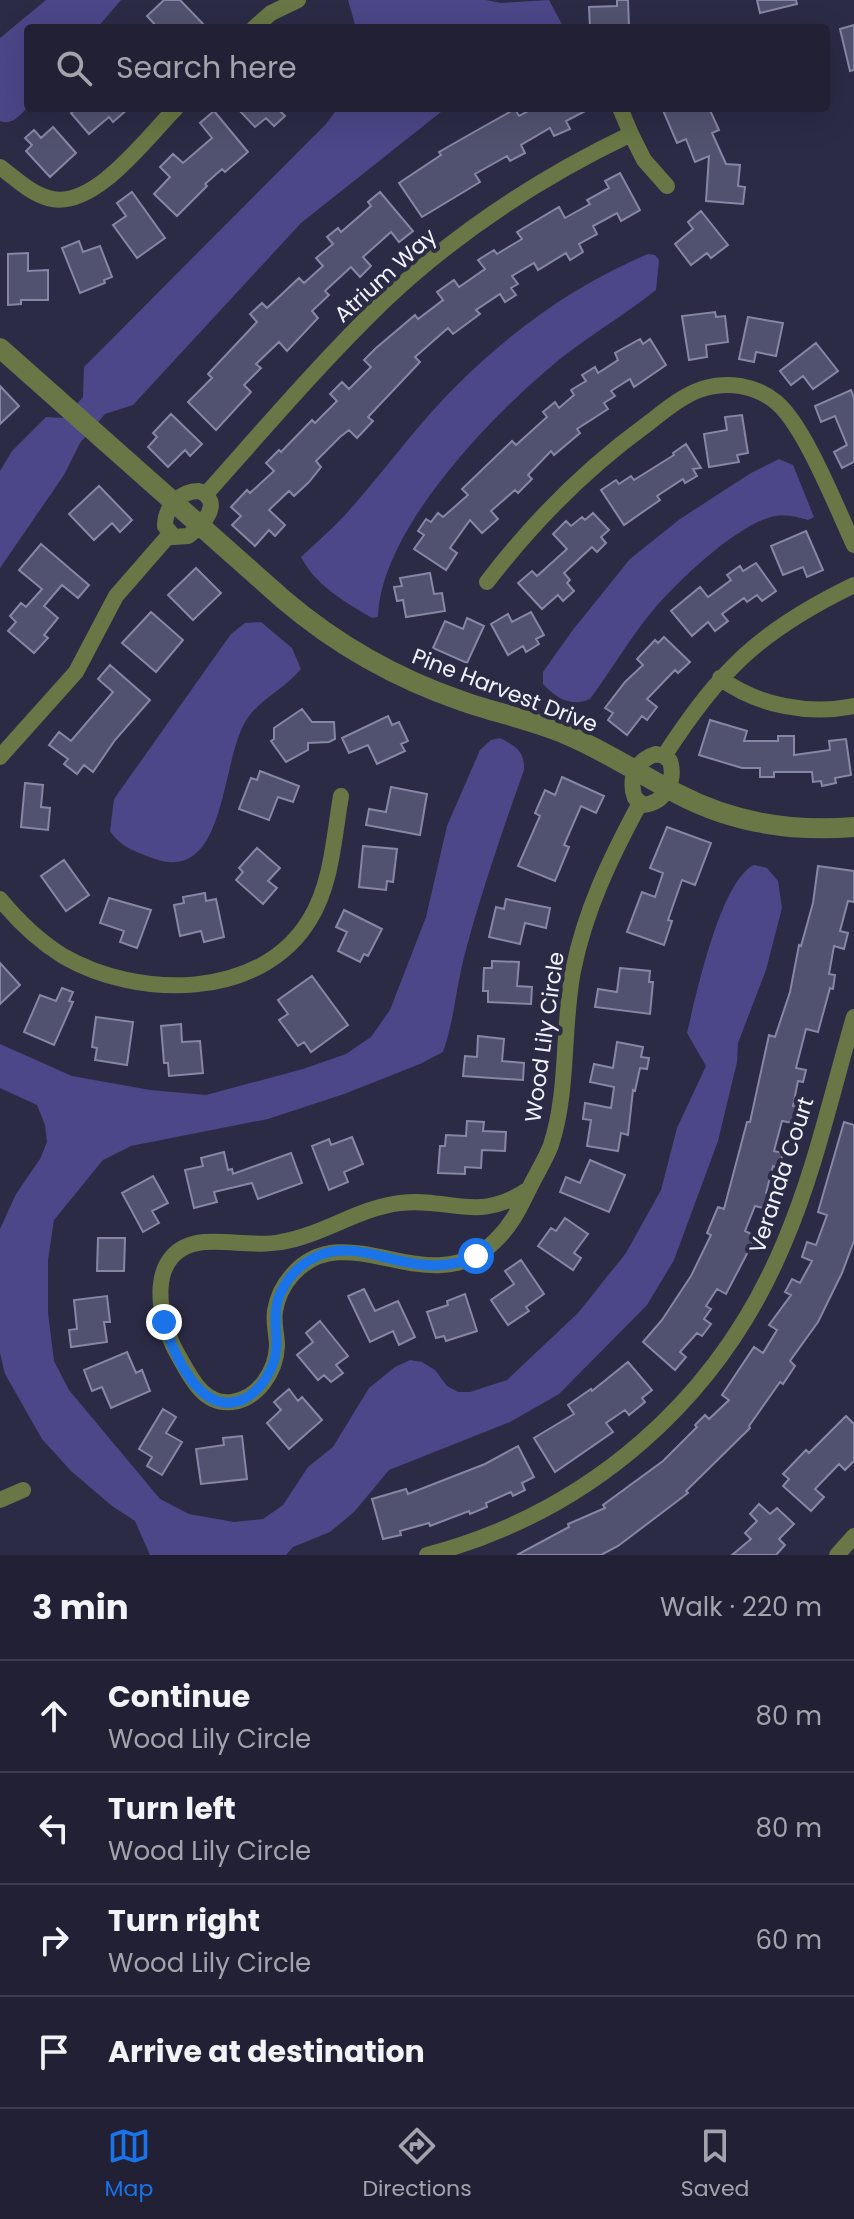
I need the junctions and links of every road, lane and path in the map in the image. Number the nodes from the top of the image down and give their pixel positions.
1 (298, 0) edge
2 (259, 24) edge
3 (172, 112) edge
4 (622, 112) edge
5 (631, 134) junction
6 (0, 167) edge
7 (667, 186) dead end
8 (0, 348) edge
9 (206, 494) junction
10 (174, 502) junction
11 (200, 526) junction
12 (170, 534) junction
13 (854, 545) edge
14 (487, 582) dead end
15 (854, 585) edge
16 (720, 678) junction
17 (854, 706) edge
18 (664, 756) junction
19 (0, 757) edge
20 (635, 771) junction
21 (667, 789) junction
22 (341, 796) dead end
23 (640, 803) junction
24 (854, 827) edge
25 (0, 899) edge
26 (854, 1017) edge
27 (529, 1189) junction
28 (23, 1490) dead end
29 (0, 1500) edge
30 (854, 1536) edge
31 (427, 1555) edge
32 (837, 1555) edge

1 - 2 street
3 - 6 street
4 - 5 street
5 - 7 street
5 - 9 street, Atrium Way
8 - 10 street, Pine Harvest Drive
9 - 10 street
9 - 11 street
10 - 11 street, Pine Harvest Drive
10 - 12 street
11 - 12 street
11 - 20 street, Pine Harvest Drive
12 - 19 street
13 - 14 street
15 - 16 street
16 - 17 street
16 - 18 street
18 - 20 street
18 - 21 street
20 - 21 street, Pine Harvest Drive
20 - 23 street
21 - 23 street
21 - 24 street, Pine Harvest Drive
22 - 25 street
23 - 27 street, Wood Lily Circle
26 - 31 street, Veranda Court
27 - 27 street, Wood Lily Circle
28 - 29 street
30 - 32 street

